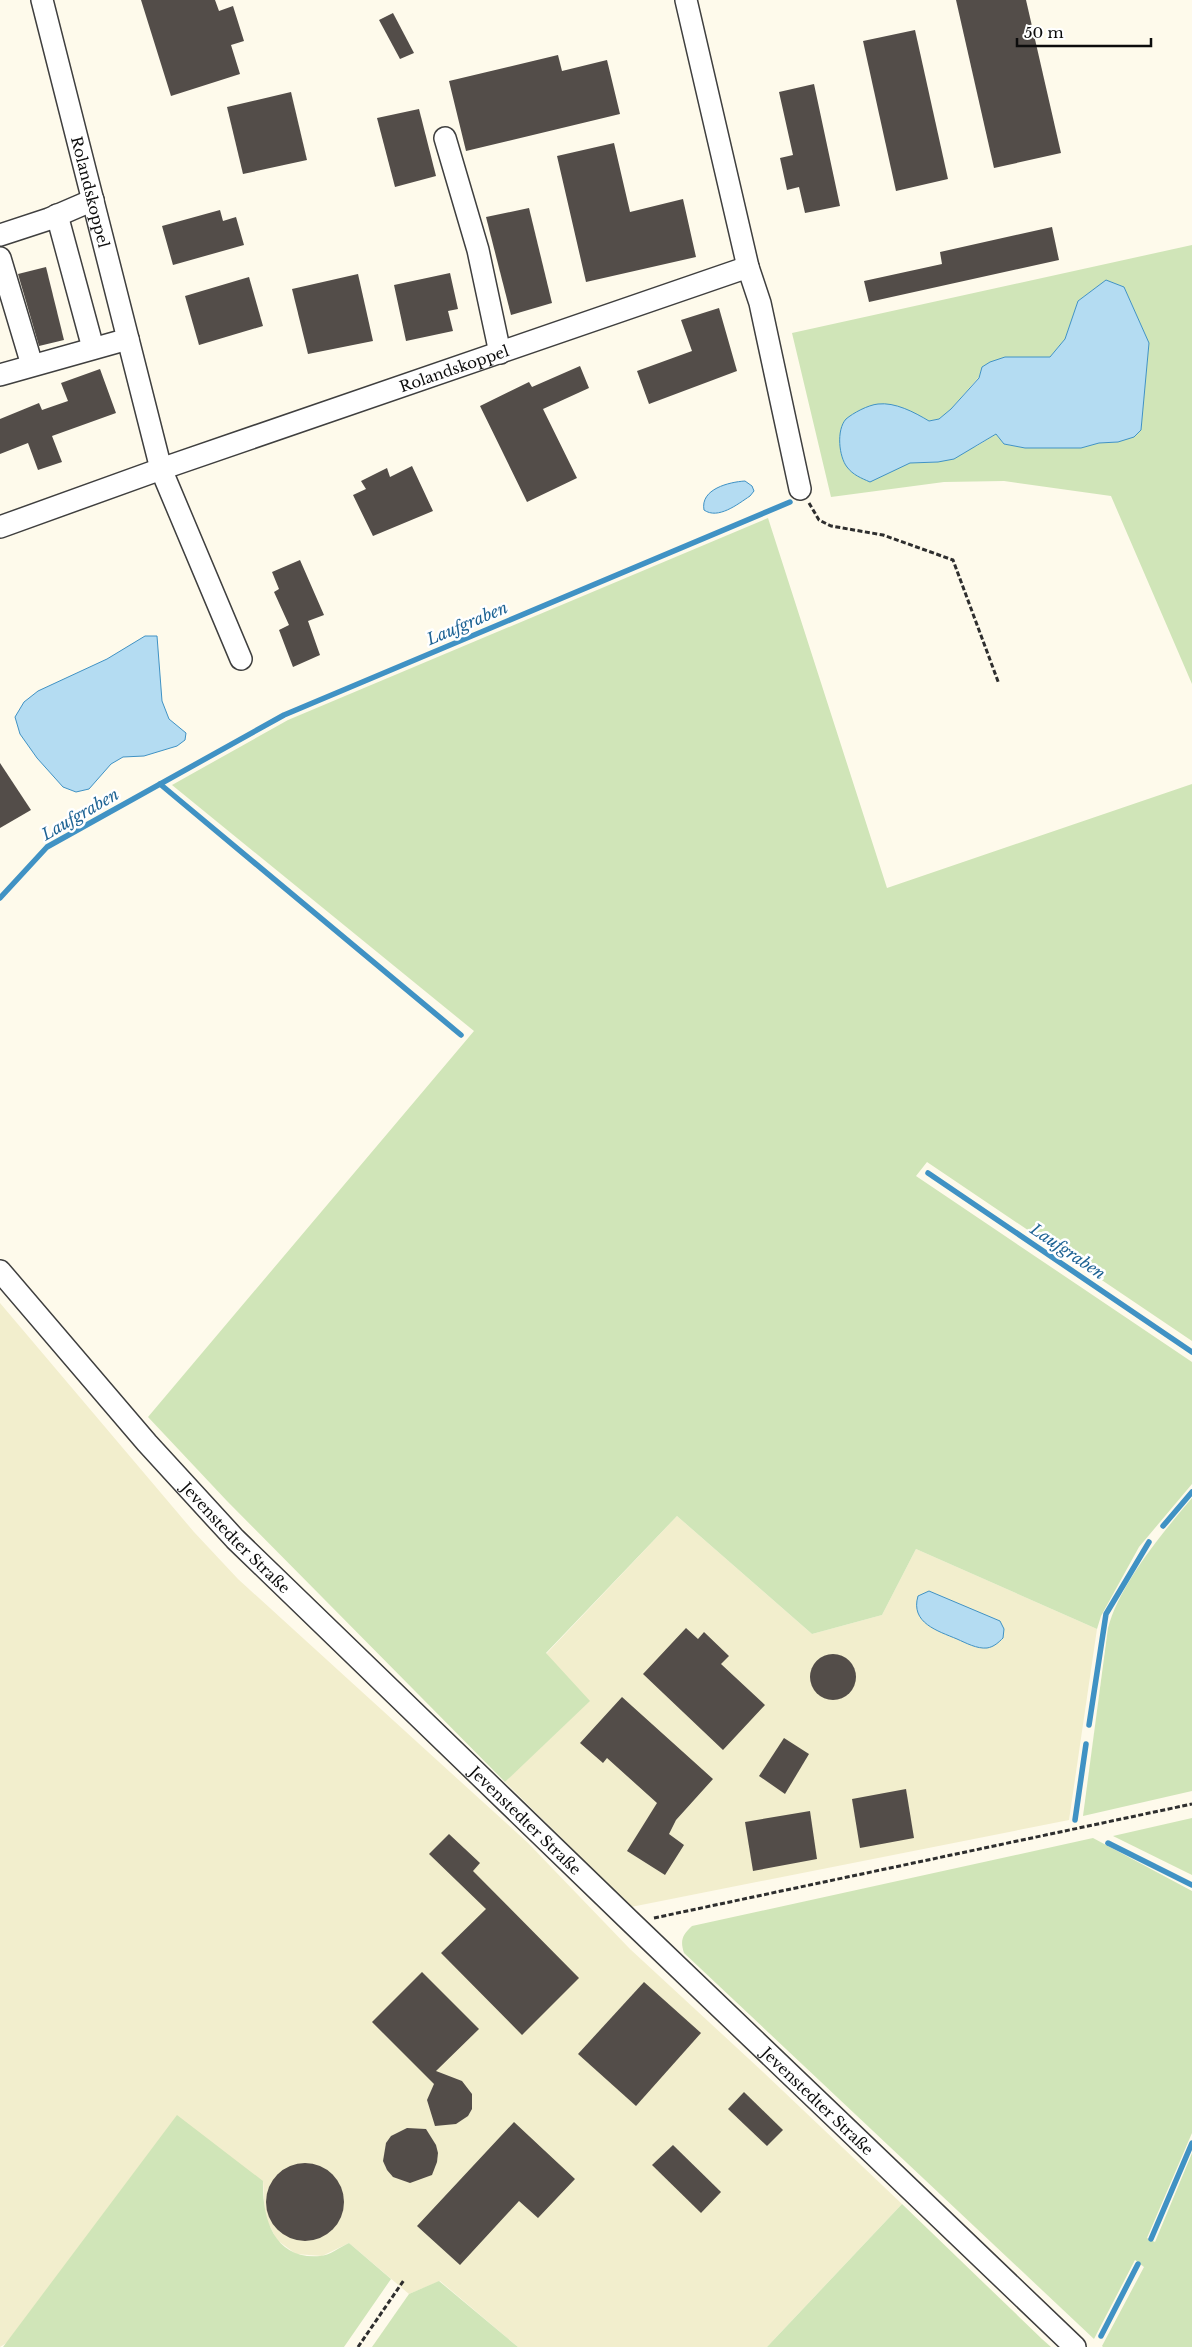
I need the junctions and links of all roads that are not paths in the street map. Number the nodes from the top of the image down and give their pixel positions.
1 (42, 0) edge
2 (686, 0) edge
3 (444, 138) dead end
4 (93, 200) junction
5 (57, 215) junction
6 (0, 235) edge
7 (0, 258) edge
8 (748, 267) junction
9 (128, 339) junction
10 (93, 348) junction
11 (500, 353) junction
12 (32, 365) junction
13 (0, 374) edge
14 (161, 469) junction
15 (800, 489) road end
16 (0, 527) edge
17 (241, 659) dead end
18 (0, 1271) edge
19 (1075, 2347) edge

1 - 4 street, Rolandskoppel
2 - 8 street
3 - 11 street
4 - 5 street
4 - 9 street, Rolandskoppel
5 - 6 street
5 - 10 street
7 - 12 street
8 - 11 street, Rolandskoppel
8 - 15 street
9 - 10 street
9 - 14 street, Rolandskoppel
10 - 12 street
11 - 14 street, Rolandskoppel
12 - 13 street
14 - 16 street, Rolandskoppel
14 - 17 street, Rolandskoppel
18 - 19 street, Jevenstedter Straße

